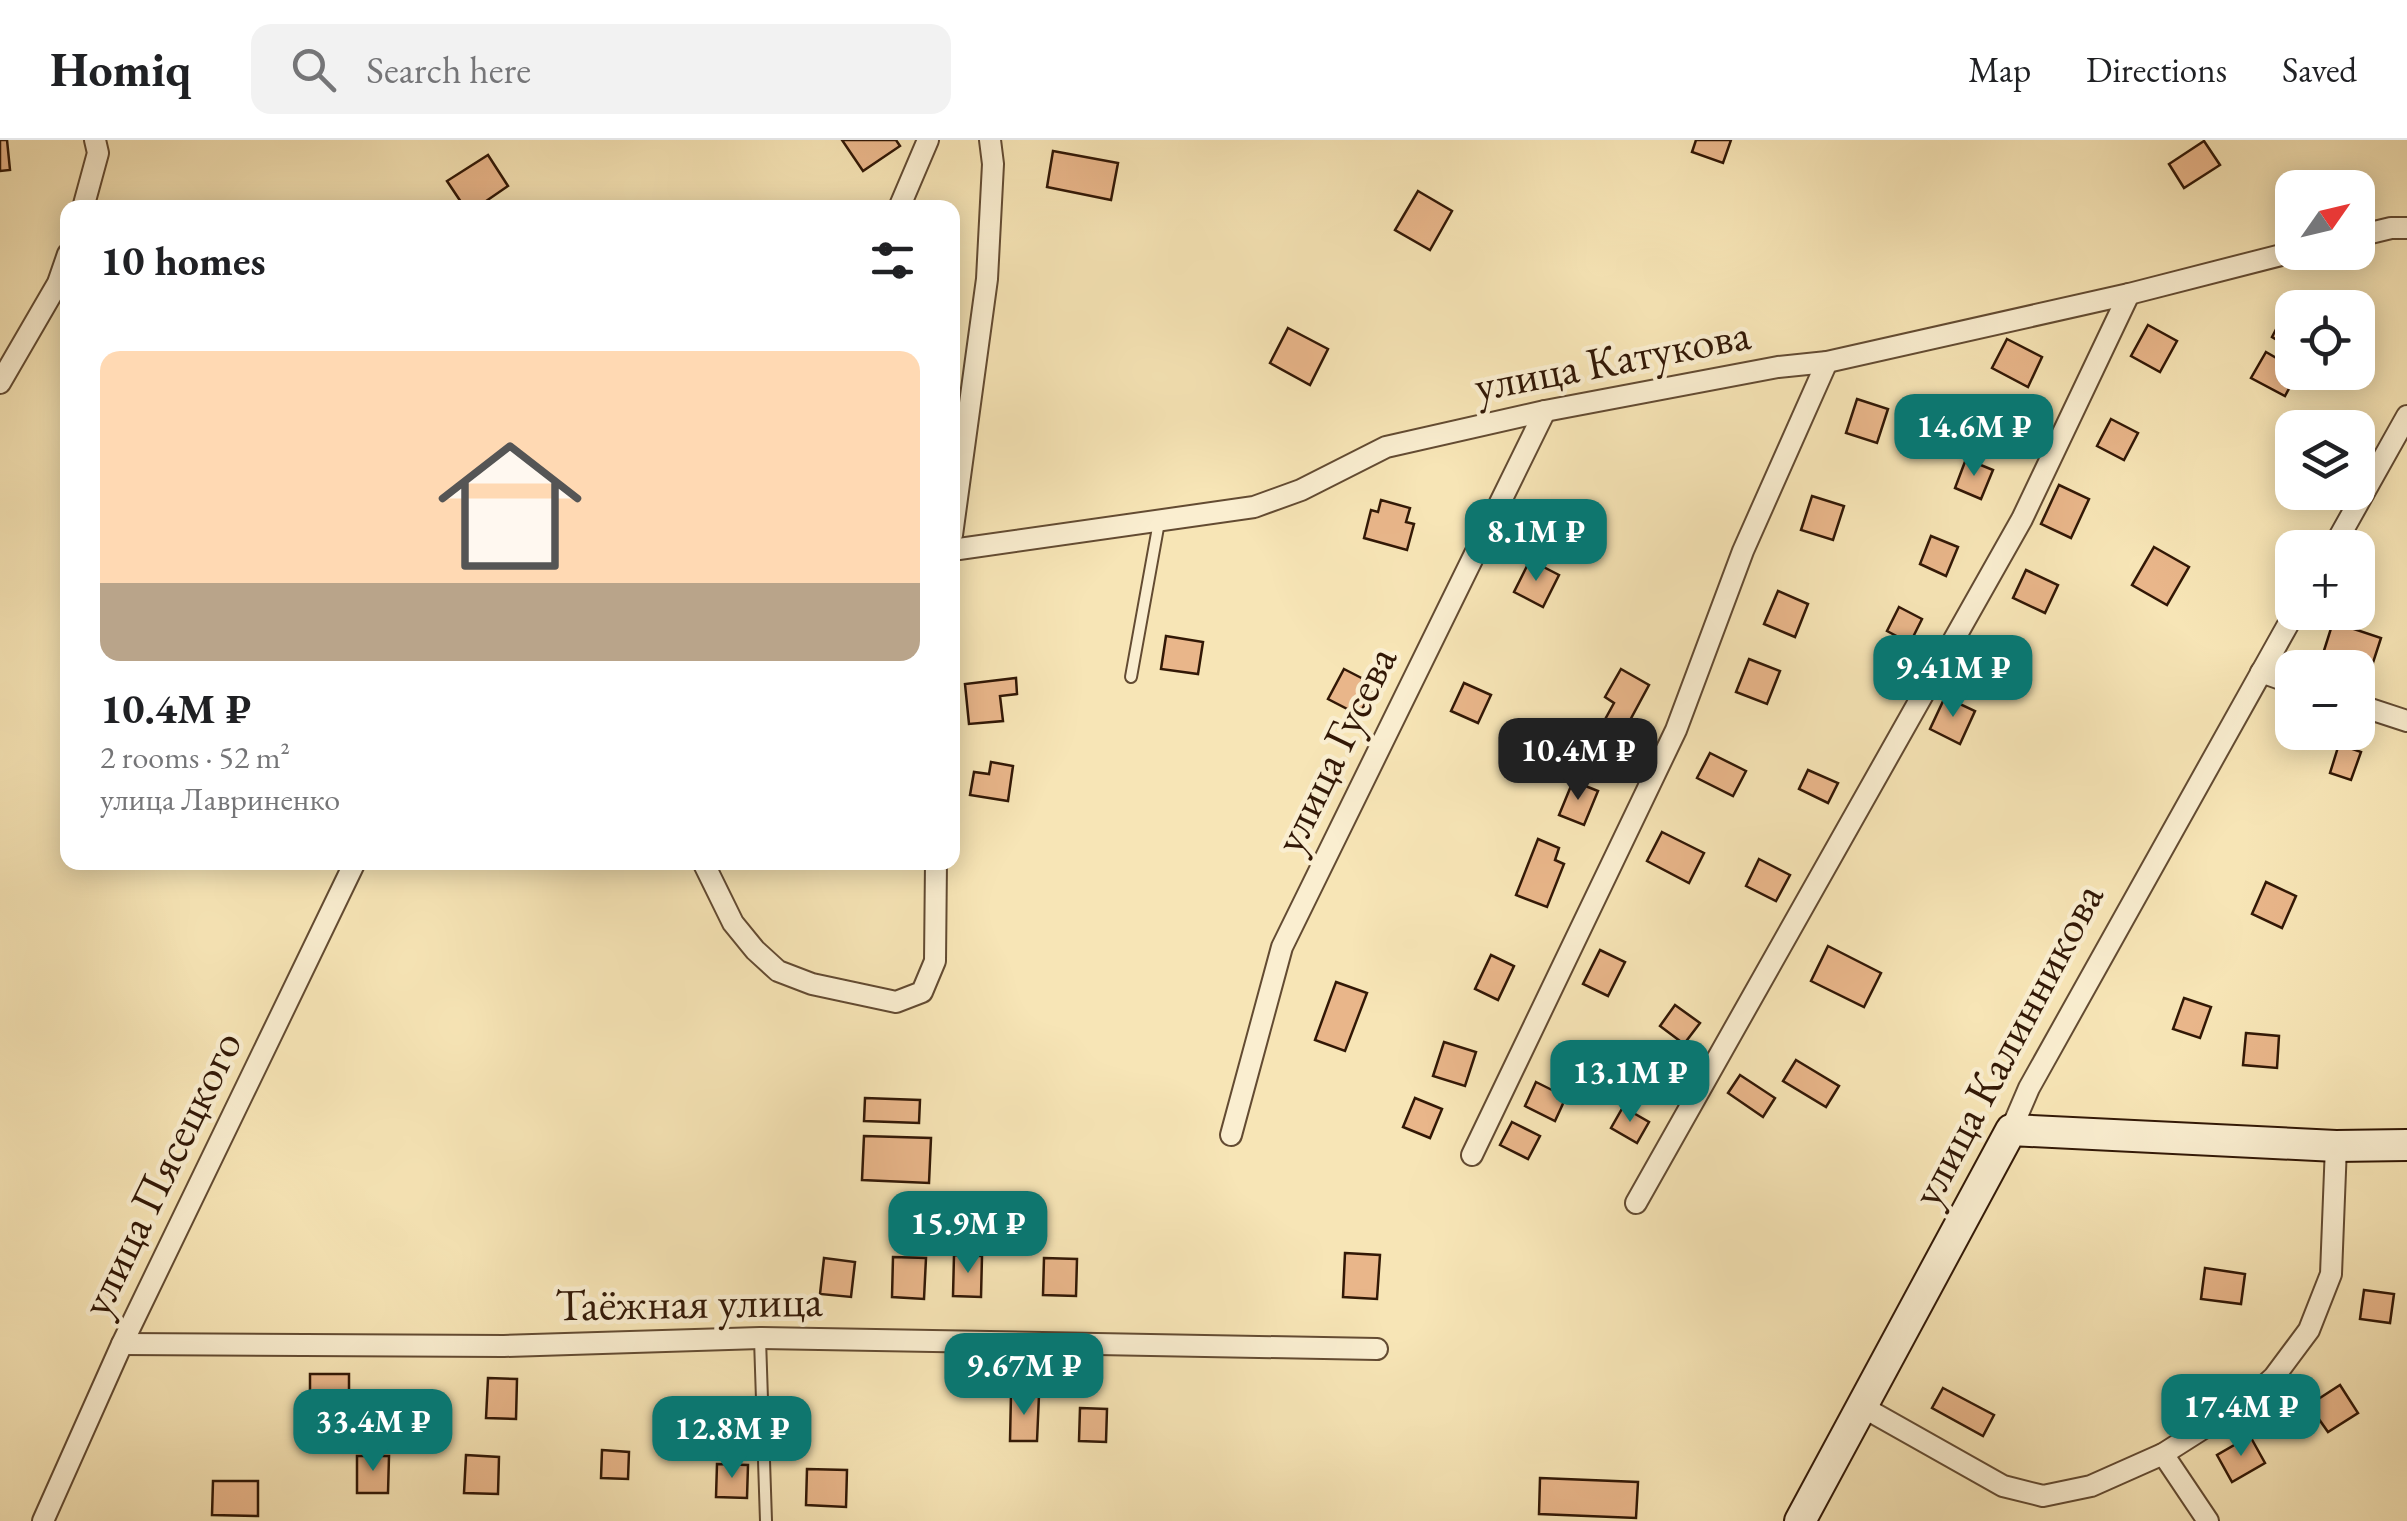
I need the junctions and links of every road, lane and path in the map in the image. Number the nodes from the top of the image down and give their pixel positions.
1 (95, 140) edge
2 (928, 140) edge
3 (990, 140) edge
4 (86, 200) edge
5 (902, 200) edge
6 (2407, 228) edge
7 (2375, 232) edge
8 (2275, 257) edge
9 (60, 294) edge
10 (2129, 294) junction
11 (1827, 362) junction
12 (0, 383) edge
13 (1545, 411) junction
14 (2407, 416) edge
15 (2399, 448) edge
16 (960, 476) edge
17 (1159, 522) junction
18 (2345, 530) edge
19 (960, 549) edge
20 (2286, 630) edge
21 (2261, 672) junction
22 (1131, 676) dead end
23 (2275, 677) edge
24 (2375, 711) edge
25 (2407, 722) edge
26 (351, 870) edge
27 (707, 870) edge
28 (936, 870) edge
29 (2010, 1130) junction
30 (1231, 1134) dead end
31 (2336, 1146) junction
32 (2407, 1146) edge
33 (1472, 1155) dead end
34 (1636, 1203) dead end
35 (760, 1338) junction
36 (122, 1344) junction
37 (1378, 1349) dead end
38 (1861, 1406) junction
39 (2163, 1454) junction
40 (43, 1521) edge
41 (766, 1521) edge
42 (1800, 1521) edge
43 (2208, 1521) edge

1 - 4 street
2 - 5 street
3 - 16 street
6 - 7 street
8 - 10 street, улица Катукова
9 - 12 street
10 - 11 street, улица Катукова
10 - 34 street
11 - 13 street, улица Катукова
11 - 33 street
13 - 17 street, улица Катукова
13 - 30 street, улица Гусева
14 - 15 street
15 - 18 street
17 - 19 street, улица Катукова
17 - 22 lane
20 - 21 street, улица Калинникова
21 - 23 street
21 - 29 street, улица Калинникова
24 - 25 street
26 - 36 street, улица Пясецкого
27 - 28 street
29 - 31 main road
29 - 38 main road, улица Калинникова
31 - 32 main road
31 - 39 street
35 - 36 street, Таёжная улица
35 - 37 street, Таёжная улица
35 - 41 lane
36 - 40 street, улица Пясецкого
38 - 39 street
38 - 42 main road, улица Калинникова
39 - 43 street

